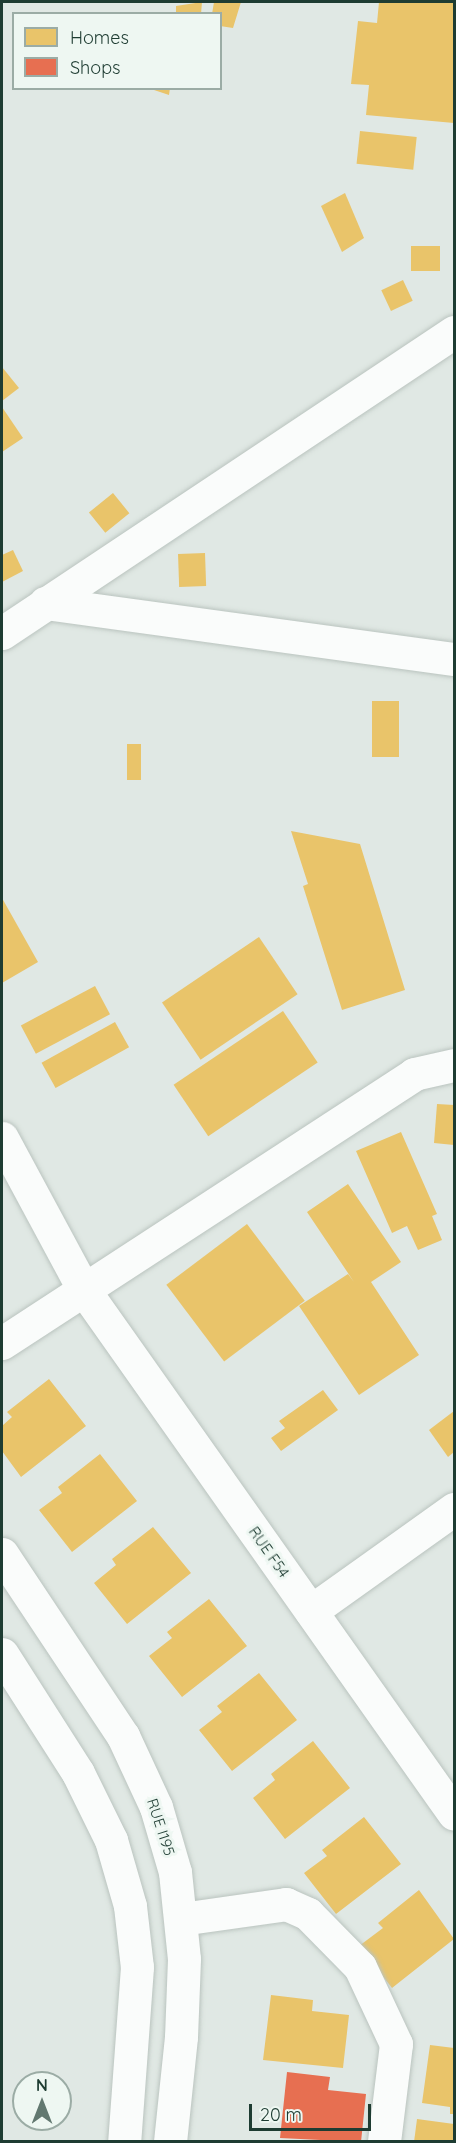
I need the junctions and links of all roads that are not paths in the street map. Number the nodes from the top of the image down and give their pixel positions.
1 (454, 332) edge
2 (45, 603) junction
3 (2, 633) edge
4 (454, 659) edge
5 (454, 1065) edge
6 (2, 1138) edge
7 (84, 1290) junction
8 (2, 1343) edge
9 (454, 1509) edge
10 (2, 1554) edge
11 (311, 1611) junction
12 (2, 1654) edge
13 (454, 1814) edge
14 (181, 1919) junction
15 (124, 2142) edge
16 (170, 2142) edge
17 (384, 2142) edge

1 - 2 street
2 - 3 street
2 - 4 street
5 - 7 street
6 - 7 street, RUE F54
7 - 8 street
7 - 11 street, RUE F54
9 - 11 street
10 - 14 street, RUE I195
11 - 13 street, RUE F54
12 - 15 street
14 - 16 street, RUE I195
14 - 17 street

